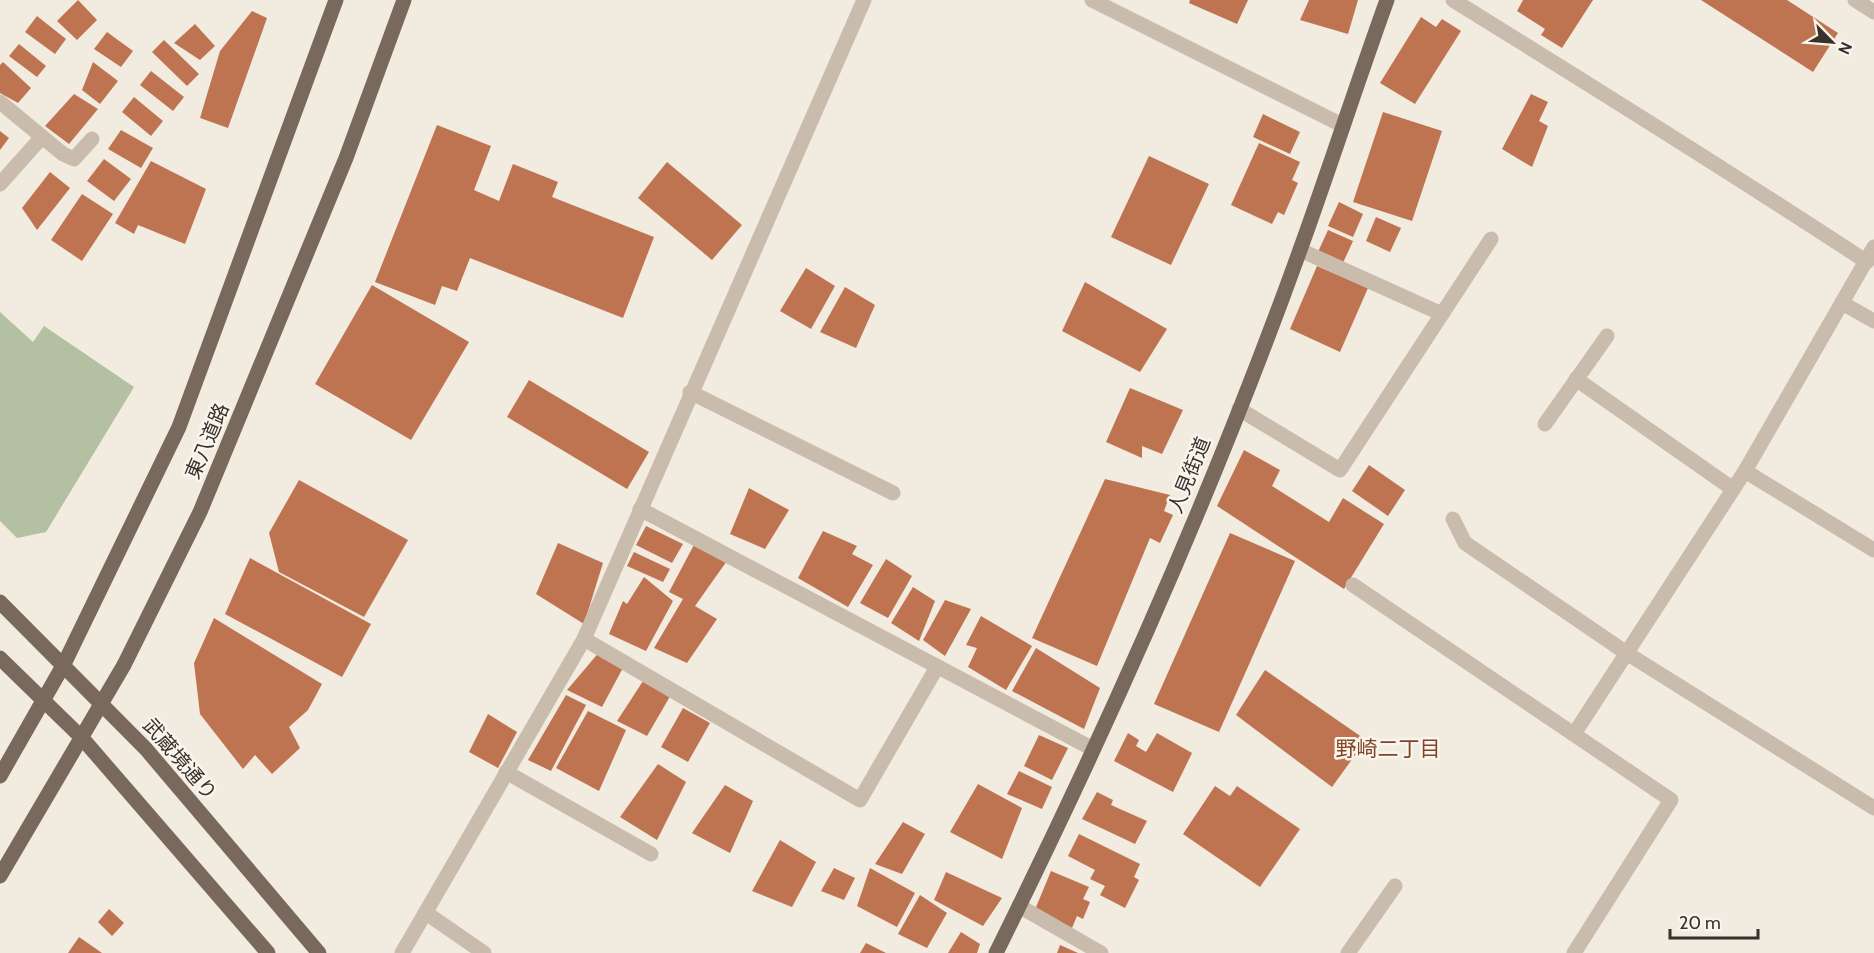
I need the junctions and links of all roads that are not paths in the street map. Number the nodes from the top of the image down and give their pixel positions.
1 (336, 0) edge
2 (404, 0) edge
3 (864, 0) edge
4 (1092, 0) edge
5 (1387, 0) edge
6 (1453, 0) edge
7 (1855, 0) edge
8 (1874, 12) edge
9 (0, 102) edge
10 (1342, 125) junction
11 (42, 137) junction
12 (92, 139) dead end
13 (0, 184) edge
14 (1491, 239) dead end
15 (1874, 247) edge
16 (1300, 250) junction
17 (1867, 262) junction
18 (1842, 303) junction
19 (1442, 314) junction
20 (1874, 321) edge
21 (1607, 336) dead end
22 (1576, 379) junction
23 (690, 392) junction
24 (1239, 409) junction
25 (1545, 424) dead end
26 (1745, 471) junction
27 (1733, 489) junction
28 (893, 493) dead end
29 (640, 509) junction
30 (1454, 519) dead end
31 (1874, 550) edge
32 (1353, 585) dead end
33 (0, 602) edge
34 (584, 639) junction
35 (1628, 654) junction
36 (0, 658) edge
37 (64, 664) junction
38 (937, 667) junction
39 (45, 700) junction
40 (102, 704) junction
41 (1574, 734) junction
42 (82, 738) junction
43 (1093, 749) junction
44 (506, 772) junction
45 (0, 776) edge
46 (1874, 808) edge
47 (651, 854) dead end
48 (0, 876) edge
49 (1395, 886) dead end
50 (1019, 906) junction
51 (426, 913) junction
52 (268, 953) edge
53 (319, 953) edge
54 (402, 953) edge
55 (484, 953) edge
56 (996, 953) edge
57 (1101, 953) edge
58 (1348, 953) edge
59 (1574, 953) edge

1 - 37 main road, 東八道路
2 - 40 main road, 東八道路
3 - 23 street
4 - 10 street
5 - 10 main road, 人見街道
6 - 17 street
7 - 8 street
9 - 11 street
10 - 16 main road, 人見街道
11 - 12 street
11 - 13 street
14 - 19 street
15 - 17 street
16 - 19 street
16 - 24 main road, 人見街道
17 - 18 street
18 - 20 street
18 - 26 street
19 - 24 street
21 - 22 street
22 - 25 street
22 - 27 street
23 - 28 street
23 - 29 street
24 - 43 main road, 人見街道
26 - 27 street
26 - 31 street
27 - 35 street
29 - 34 street
29 - 38 street
30 - 35 street
32 - 41 street
33 - 37 main road, 武蔵境通り
34 - 38 street
34 - 44 street
35 - 41 street
35 - 46 street
36 - 39 main road
37 - 39 main road, 東八道路
37 - 40 main road, 武蔵境通り
38 - 43 street
39 - 42 main road
39 - 45 main road, 東八道路
40 - 42 main road, 東八道路
40 - 53 main road, 武蔵境通り
41 - 59 street
42 - 48 main road, 東八道路
42 - 52 main road
43 - 50 main road, 人見街道
44 - 47 street
44 - 51 street
49 - 58 street
50 - 56 main road, 人見街道
50 - 57 street
51 - 54 street
51 - 55 street

